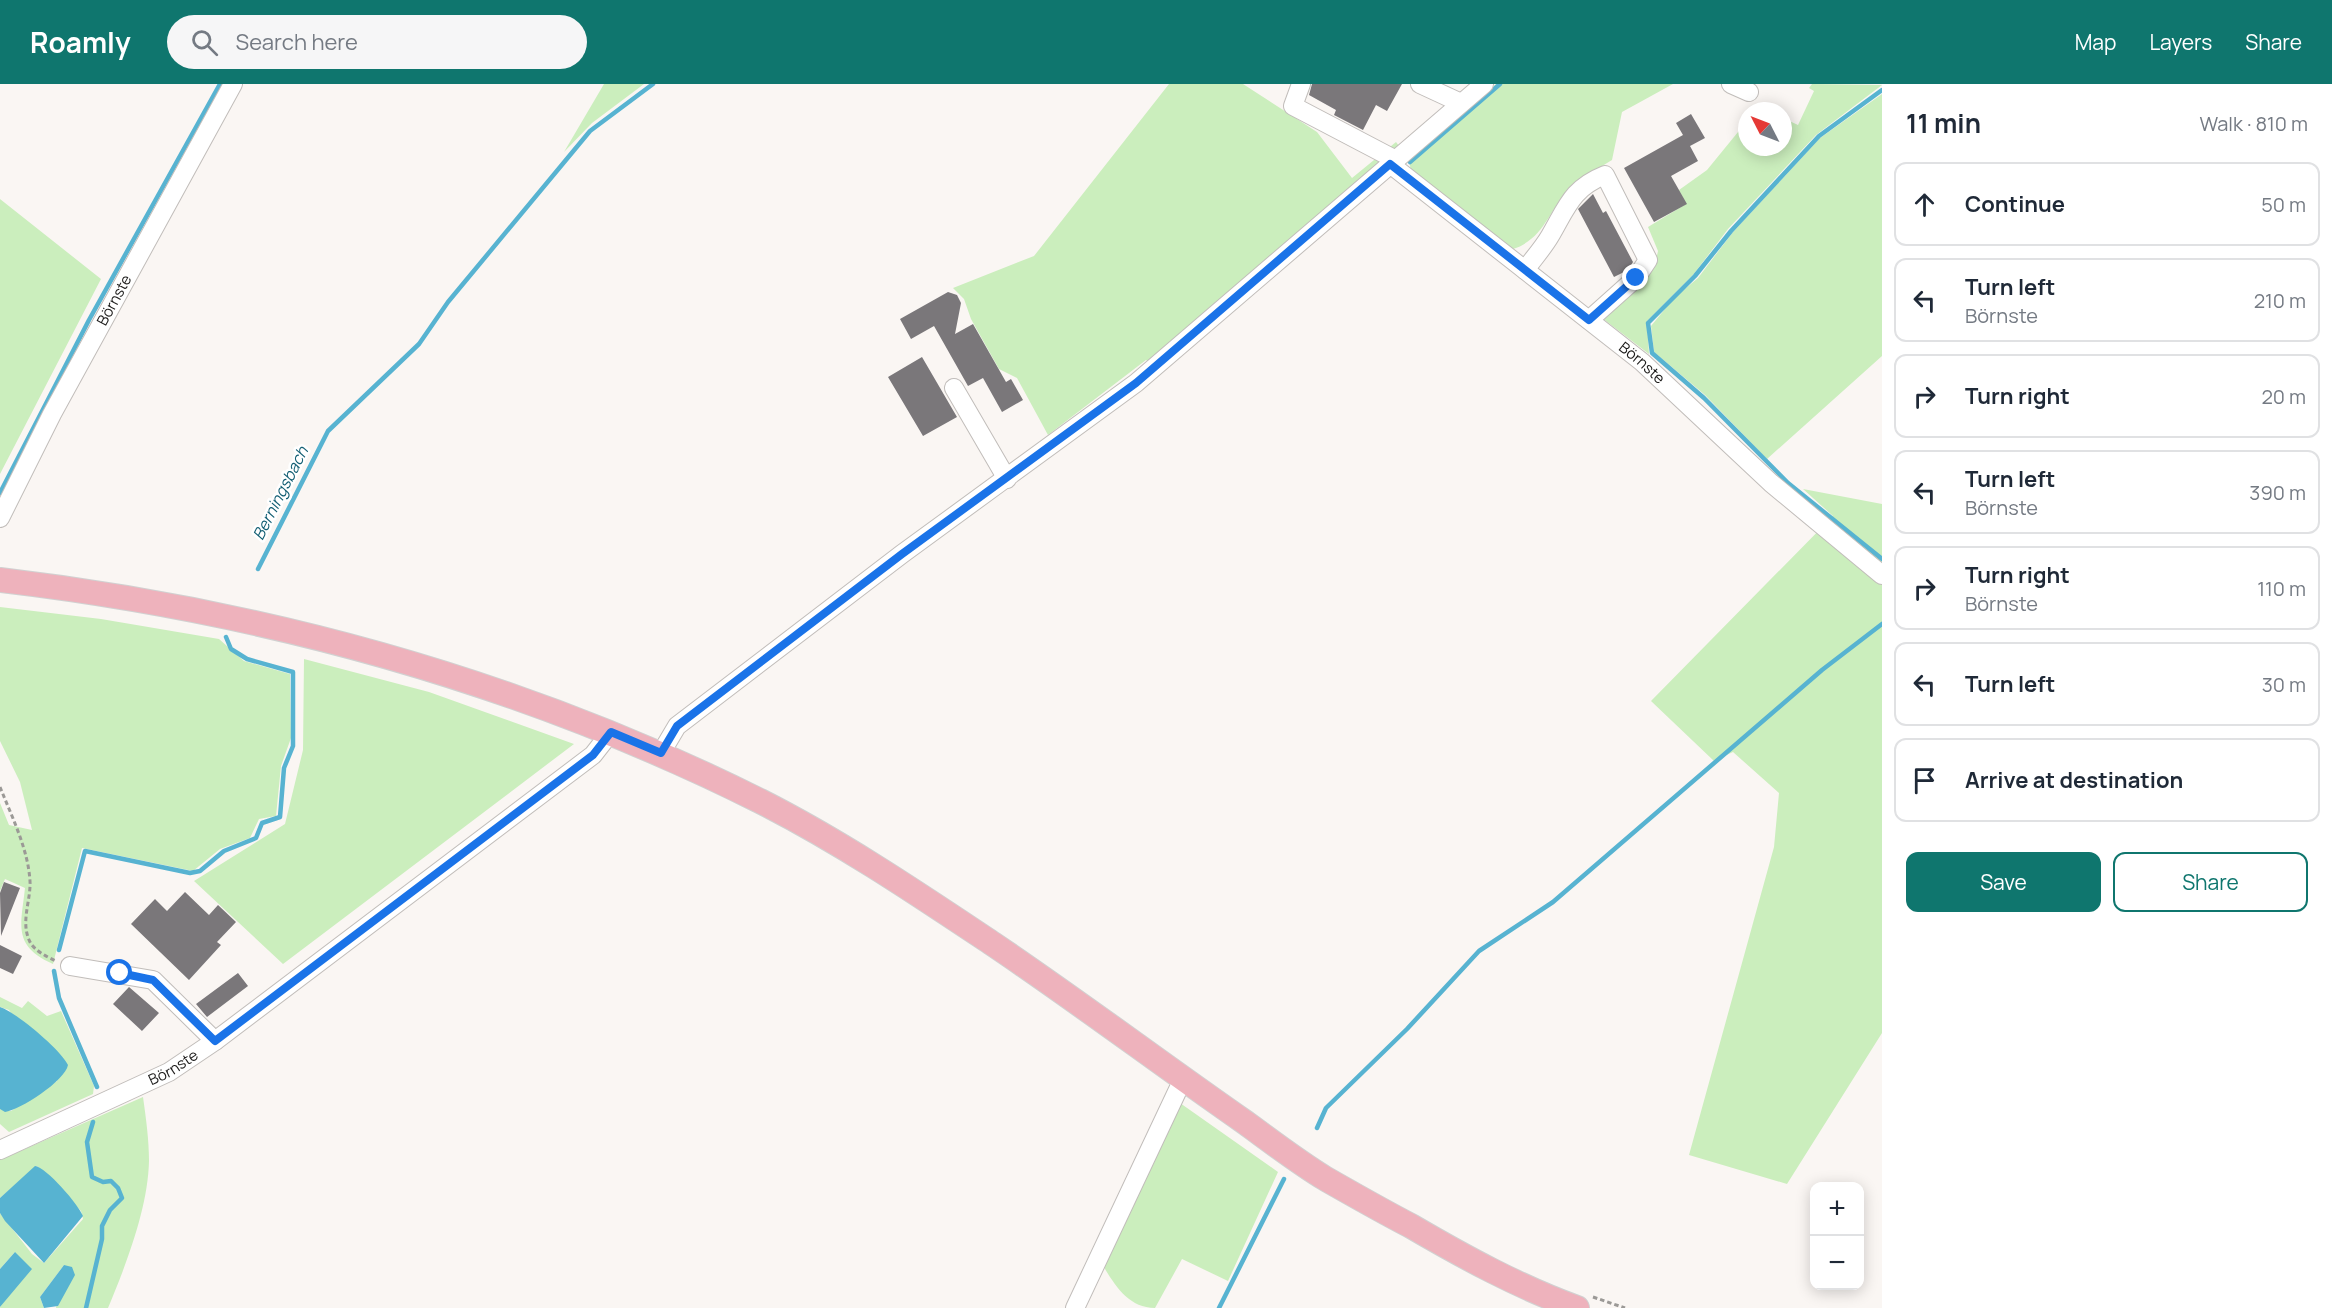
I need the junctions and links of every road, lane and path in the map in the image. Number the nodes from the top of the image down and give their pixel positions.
1 (233, 84) edge
2 (1301, 84) edge
3 (1420, 84) edge
4 (1484, 84) edge
5 (1731, 84) edge
6 (1749, 92) dead end
7 (1461, 104) junction
8 (1393, 162) junction
9 (1525, 270) junction
10 (1589, 320) junction
11 (954, 388) dead end
12 (1007, 479) junction
13 (0, 518) edge
14 (1882, 575) edge
15 (0, 580) edge
16 (611, 732) junction
17 (661, 753) junction
18 (0, 787) edge
19 (70, 966) joint
20 (215, 1041) junction
21 (1183, 1079) junction
22 (0, 1150) edge
23 (1075, 1308) edge
24 (1577, 1308) edge

1 - 13 street, Börnste
2 - 8 street, Börnste
3 - 7 street
4 - 7 street
5 - 6 street
7 - 8 street
8 - 9 street, Börnste
8 - 12 street
9 - 10 street, Börnste
9 - 10 street
10 - 14 street, Börnste
11 - 12 street
12 - 17 street
15 - 16 main road
16 - 17 main road
16 - 20 street, Börnste
17 - 21 main road
18 - 19 path
19 - 20 street
20 - 22 street, Börnste
21 - 23 street
21 - 24 main road

